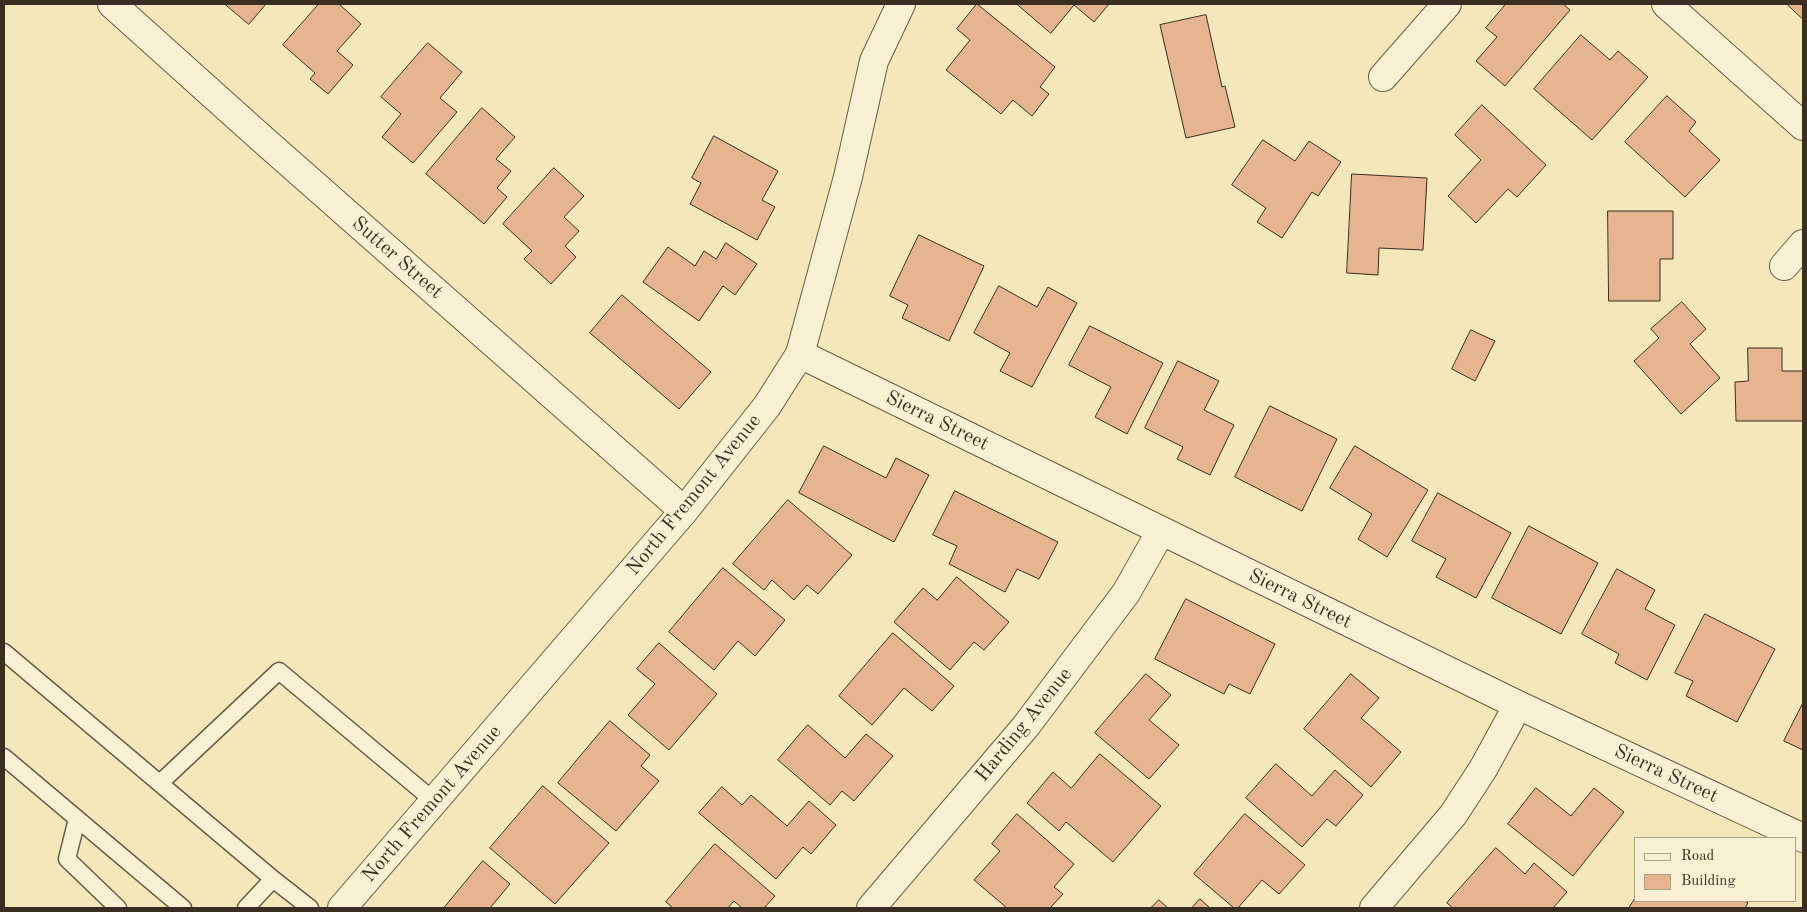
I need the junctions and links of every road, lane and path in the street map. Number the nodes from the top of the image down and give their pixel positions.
1 (112, 4) edge
2 (901, 4) edge
3 (1447, 4) edge
4 (1666, 4) edge
5 (1383, 77) dead end
6 (1803, 126) edge
7 (1803, 244) edge
8 (1784, 266) dead end
9 (800, 354) junction
10 (684, 511) junction
11 (1162, 531) junction
12 (4, 652) edge
13 (1518, 705) junction
14 (4, 757) edge
15 (160, 783) junction
16 (434, 801) junction
17 (77, 819) junction
18 (1803, 838) edge
19 (273, 879) junction
20 (118, 908) edge
21 (184, 908) edge
22 (246, 908) edge
23 (310, 908) edge
24 (342, 908) edge
25 (871, 908) edge
26 (1374, 908) edge

1 - 10 street, Sutter Street
2 - 9 street, North Fremont Avenue
3 - 5 street
4 - 6 street
7 - 8 street
9 - 10 street, North Fremont Avenue
9 - 11 street, Sierra Street
10 - 16 street, North Fremont Avenue
11 - 13 street, Sierra Street
11 - 25 street, Harding Avenue
12 - 15 lane
13 - 18 street, Sierra Street
13 - 26 street
14 - 17 lane
15 - 16 lane
15 - 19 lane
16 - 24 street, North Fremont Avenue
17 - 20 lane
17 - 21 lane
19 - 22 lane
19 - 23 lane

